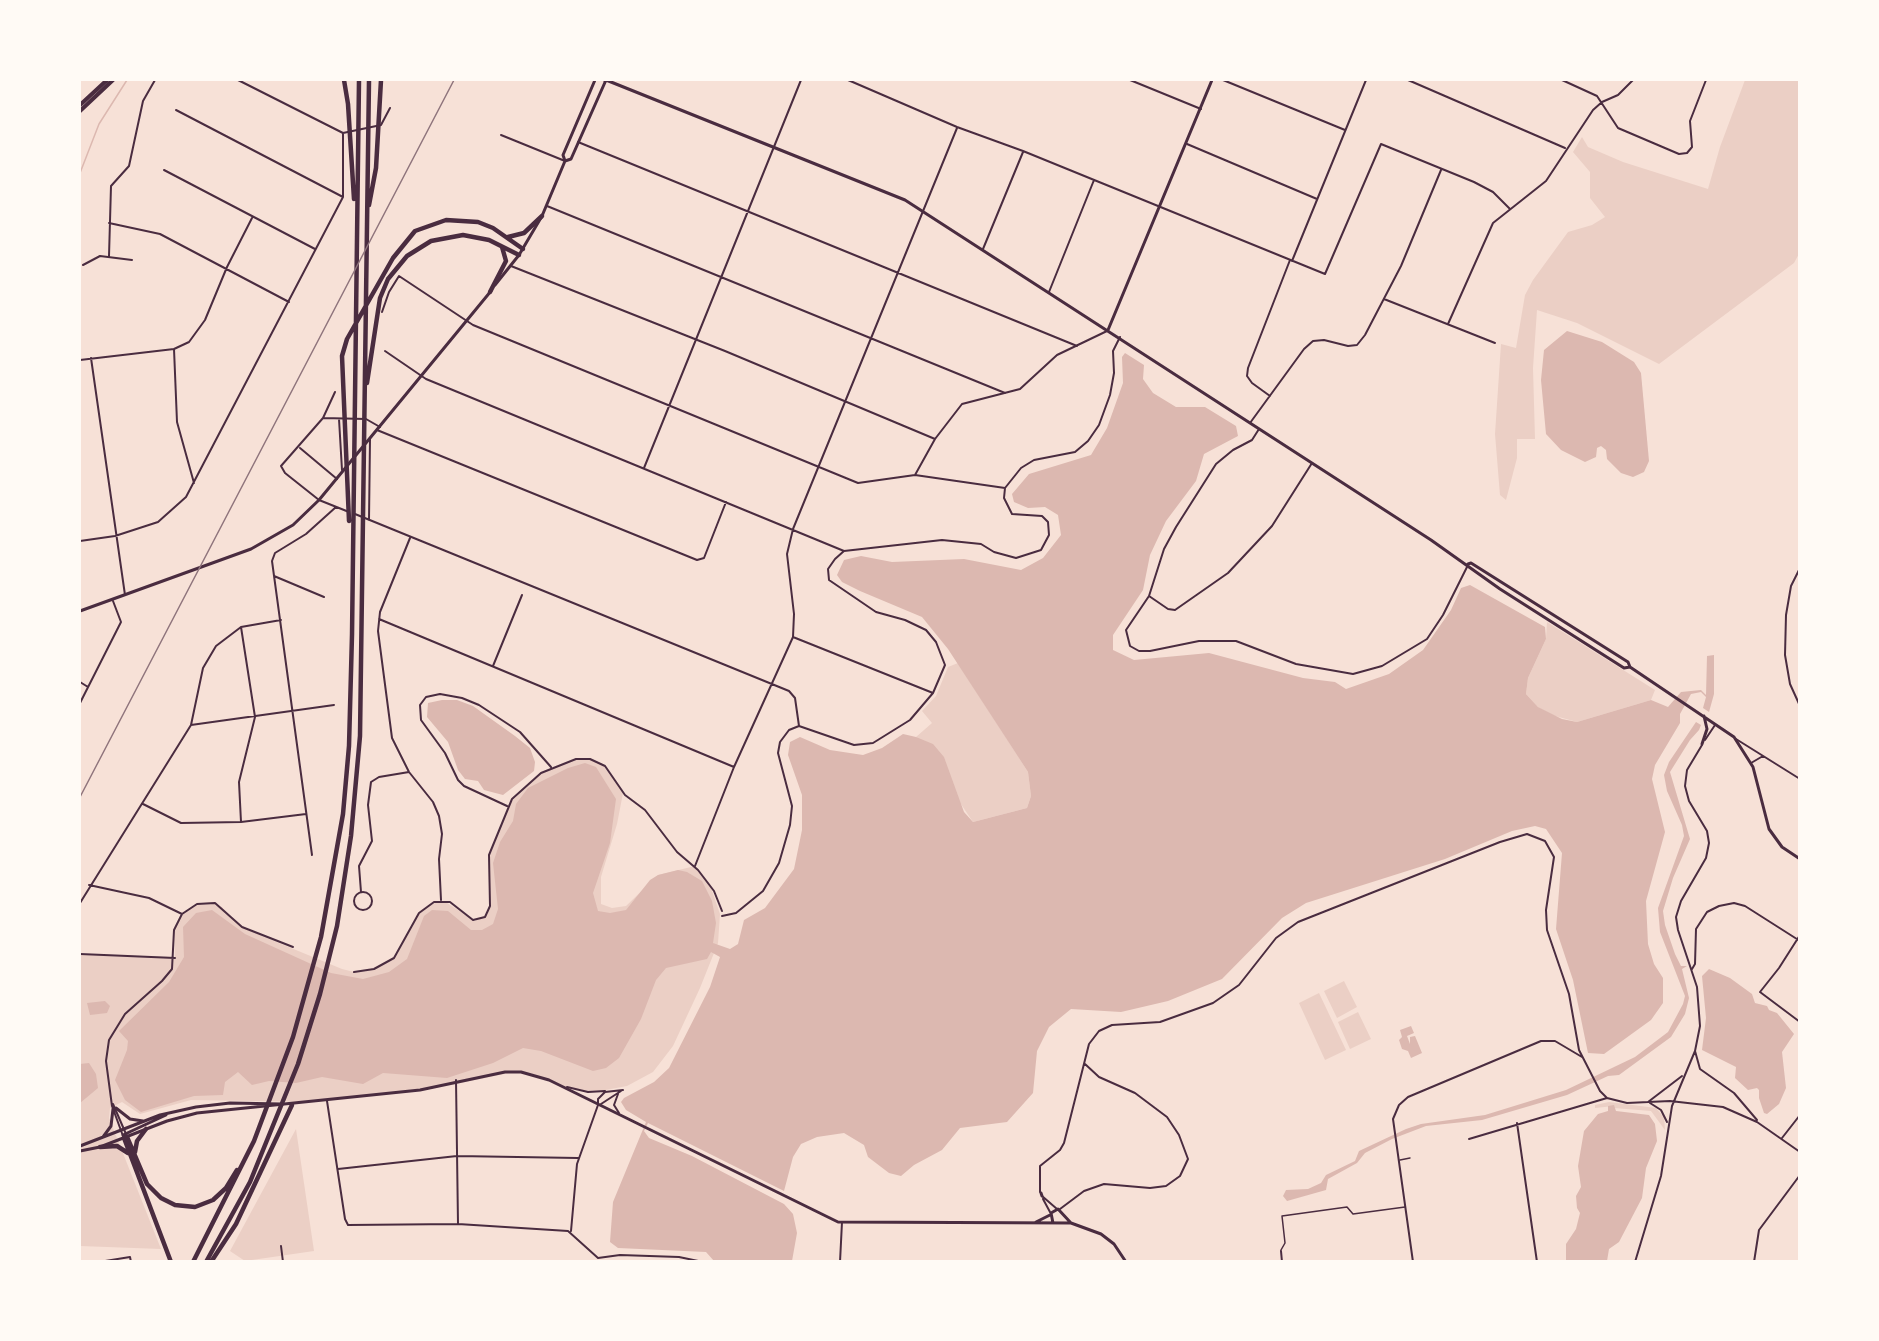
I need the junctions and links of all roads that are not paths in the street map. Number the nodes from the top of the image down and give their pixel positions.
1 (107, 80) edge
2 (113, 80) edge
3 (155, 80) edge
4 (238, 80) edge
5 (344, 80) edge
6 (359, 80) edge
7 (369, 80) edge
8 (381, 80) edge
9 (596, 80) edge
10 (606, 80) edge
11 (801, 80) edge
12 (848, 80) edge
13 (1131, 80) edge
14 (1212, 80) edge
15 (1223, 80) edge
16 (1366, 80) edge
17 (1408, 80) edge
18 (1563, 80) edge
19 (1633, 80) edge
20 (1706, 80) edge
21 (1602, 102) junction
22 (80, 105) edge
23 (390, 108) dead end
24 (1201, 109) junction
25 (176, 110) dead end
26 (80, 111) edge
27 (957, 127) junction
28 (1345, 130) junction
29 (343, 133) junction
30 (501, 135) dead end
31 (578, 142) junction
32 (1186, 143) junction
33 (775, 147) junction
34 (1566, 148) junction
35 (1023, 151) junction
36 (565, 161) junction
37 (164, 170) dead end
38 (1442, 170) junction
39 (1094, 180) junction
40 (343, 197) junction
41 (1317, 199) junction
42 (546, 206) junction
43 (1160, 207) junction
44 (1510, 209) junction
45 (923, 210) junction
46 (367, 211) junction
47 (749, 212) junction
48 (542, 216) junction
49 (252, 218) junction
50 (109, 223) junction
51 (506, 237) junction
52 (356, 245) junction
53 (500, 245) junction
54 (315, 249) junction
55 (523, 249) junction
56 (983, 249) junction
57 (519, 255) junction
58 (109, 256) junction
59 (132, 260) dead end
60 (1291, 260) junction
61 (83, 265) dead end
62 (511, 266) junction
63 (226, 267) junction
64 (897, 273) junction
65 (722, 276) junction
66 (490, 292) junction
67 (1049, 292) junction
68 (1384, 299) junction
69 (289, 302) junction
70 (382, 312) dead end
71 (467, 321) junction
72 (1448, 324) junction
73 (1108, 330) junction
74 (871, 338) junction
75 (1119, 338) junction
76 (696, 341) junction
77 (1495, 343) dead end
78 (1077, 346) junction
79 (174, 349) junction
80 (385, 351) dead end
81 (91, 358) junction
82 (80, 360) edge
83 (421, 377) junction
84 (335, 392) dead end
85 (1005, 393) junction
86 (1270, 396) junction
87 (365, 397) junction
88 (845, 402) junction
89 (671, 405) junction
90 (323, 418) junction
91 (339, 418) junction
92 (1251, 423) junction
93 (378, 429) junction
94 (1259, 429) junction
95 (370, 439) junction
96 (935, 439) junction
97 (300, 448) junction
98 (1312, 463) junction
99 (818, 466) junction
100 (645, 468) junction
101 (343, 472) junction
102 (915, 475) junction
103 (338, 479) junction
104 (194, 483) junction
105 (1005, 488) junction
106 (319, 500) junction
107 (726, 502) junction
108 (336, 507) junction
109 (369, 520) junction
110 (793, 529) junction
111 (115, 536) junction
112 (411, 537) junction
113 (80, 541) edge
114 (351, 541) junction
115 (844, 551) junction
116 (1468, 564) junction
117 (1800, 568) edge
118 (274, 576) junction
119 (125, 595) junction
120 (522, 595) dead end
121 (1149, 596) junction
122 (324, 597) dead end
123 (112, 599) junction
124 (80, 611) edge
125 (379, 619) junction
126 (281, 620) junction
127 (241, 627) junction
128 (793, 637) junction
129 (493, 666) junction
130 (1630, 667) junction
131 (80, 682) edge
132 (773, 685) junction
133 (88, 687) junction
134 (933, 693) junction
135 (80, 703) edge
136 (334, 705) dead end
137 (1800, 706) edge
138 (292, 712) junction
139 (1704, 716) junction
140 (255, 717) junction
141 (1715, 724) junction
142 (191, 725) junction
143 (799, 726) junction
144 (1734, 738) junction
145 (1702, 744) junction
146 (1763, 756) junction
147 (1751, 763) junction
148 (551, 767) junction
149 (734, 767) junction
150 (408, 772) junction
151 (1800, 779) edge
152 (142, 804) junction
153 (508, 806) junction
154 (306, 814) junction
155 (241, 822) junction
156 (312, 855) dead end
157 (1800, 859) edge
158 (694, 866) junction
159 (89, 885) junction
160 (361, 892) junction
161 (441, 900) junction
162 (80, 903) edge
163 (722, 911) dead end
164 (182, 914) junction
165 (722, 916) dead end
166 (1800, 935) edge
167 (1798, 940) edge
168 (293, 947) dead end
169 (80, 954) edge
170 (175, 957) junction
171 (1692, 969) junction
172 (354, 972) dead end
173 (1800, 1022) edge
174 (1695, 1051) junction
175 (1582, 1057) junction
176 (1084, 1064) junction
177 (1684, 1074) junction
178 (456, 1082) junction
179 (562, 1087) junction
180 (608, 1091) junction
181 (620, 1092) junction
182 (1607, 1098) junction
183 (327, 1101) junction
184 (1674, 1101) junction
185 (1647, 1102) junction
186 (292, 1105) junction
187 (598, 1105) junction
188 (115, 1109) junction
189 (168, 1114) junction
190 (1800, 1115) edge
191 (620, 1116) junction
192 (145, 1121) junction
193 (1798, 1121) edge
194 (1517, 1122) junction
195 (1762, 1125) junction
196 (1668, 1126) junction
197 (146, 1129) junction
198 (124, 1134) junction
199 (1469, 1138) dead end
200 (1782, 1138) junction
201 (99, 1139) junction
202 (100, 1147) junction
203 (251, 1147) junction
204 (80, 1148) edge
205 (1800, 1152) edge
206 (457, 1156) junction
207 (578, 1158) junction
208 (1410, 1158) dead end
209 (135, 1159) junction
210 (1399, 1161) junction
211 (338, 1169) junction
212 (1800, 1176) edge
213 (1041, 1195) junction
214 (1406, 1207) junction
215 (1058, 1209) junction
216 (1050, 1214) junction
217 (1065, 1218) junction
218 (842, 1222) junction
219 (1033, 1223) junction
220 (1054, 1223) junction
221 (1071, 1223) junction
222 (458, 1224) junction
223 (1060, 1224) junction
224 (571, 1231) junction
225 (281, 1246) dead end
226 (1281, 1251) joint
227 (130, 1259) edge
228 (99, 1262) edge
229 (171, 1262) edge
230 (193, 1262) edge
231 (206, 1262) edge
232 (212, 1262) edge
233 (283, 1262) edge
234 (703, 1262) edge
235 (840, 1262) edge
236 (1126, 1262) edge
237 (1282, 1262) edge
238 (1413, 1262) edge
239 (1537, 1262) edge
240 (1635, 1262) edge
241 (1754, 1262) edge

1 - 22 main road
2 - 26 main road
3 - 50 street
4 - 29 street
5 - 52 highway
6 - 52 highway
7 - 46 highway
8 - 46 highway
9 - 36 street
10 - 31 street
10 - 33 street
11 - 33 street
12 - 27 street
13 - 24 street
14 - 24 street
15 - 28 street
16 - 28 street
17 - 34 street
18 - 21 street
19 - 21 street
20 - 21 street
21 - 34 street
23 - 29 street
24 - 32 street
25 - 40 street
27 - 35 street
27 - 45 street
28 - 41 street
29 - 40 street
30 - 36 street
31 - 36 street
31 - 47 street
32 - 41 street
32 - 43 street
33 - 45 street
33 - 47 street
34 - 44 street
35 - 39 street
35 - 56 street
36 - 42 street
37 - 49 street
38 - 44 street
38 - 60 street
38 - 68 street
39 - 43 street
39 - 67 street
40 - 54 street
41 - 60 street
42 - 48 street
42 - 65 street
43 - 60 street
43 - 73 street
44 - 72 street
45 - 56 street
45 - 64 street
46 - 87 highway
47 - 64 street
47 - 65 street
48 - 51 highway
48 - 55 street
49 - 54 street
49 - 63 street
50 - 58 street
50 - 63 street
51 - 55 highway
51 - 114 highway
52 - 114 highway
53 - 57 highway
53 - 66 highway
53 - 87 highway
54 - 69 street
55 - 57 street
56 - 67 street
57 - 62 street
58 - 59 street
58 - 61 street
60 - 86 street
62 - 66 street
62 - 76 street
63 - 69 street
63 - 79 street
64 - 74 street
64 - 78 street
65 - 74 street
65 - 76 street
66 - 71 street
67 - 73 street
68 - 72 street
68 - 86 street
69 - 104 street
70 - 71 street
71 - 83 street
71 - 89 street
72 - 77 street
73 - 75 street
73 - 78 street
74 - 85 street
74 - 88 street
75 - 92 street
75 - 105 street
76 - 88 street
76 - 89 street
78 - 85 street
79 - 81 street
79 - 104 street
80 - 83 street
81 - 82 street
81 - 111 street
83 - 93 street
83 - 100 street
84 - 90 street
85 - 96 street
86 - 92 street
87 - 231 highway
88 - 96 street
88 - 99 street
89 - 99 street
89 - 100 street
90 - 91 street
90 - 97 street
91 - 93 street
91 - 101 street
92 - 94 street
93 - 95 street
93 - 107 street
94 - 98 street
94 - 121 street
95 - 101 street
95 - 109 street
96 - 102 street
97 - 103 street
97 - 106 street
98 - 116 street
98 - 121 street
99 - 102 street
99 - 110 street
100 - 107 street
101 - 103 street
102 - 105 street
103 - 106 street
104 - 111 street
105 - 115 street
106 - 108 street
106 - 119 street
107 - 110 street
108 - 109 street
108 - 118 street
109 - 112 street
110 - 115 street
110 - 128 street
111 - 113 street
111 - 119 street
112 - 125 street
112 - 132 street
114 - 203 highway
115 - 134 street
116 - 121 street
116 - 130 street
116 - 130 street
117 - 137 street
118 - 122 street
118 - 126 street
119 - 123 street
120 - 129 street
123 - 124 street
123 - 133 street
125 - 129 street
125 - 150 street
126 - 127 street
126 - 138 street
127 - 140 street
127 - 142 street
128 - 132 street
128 - 134 street
129 - 149 street
130 - 139 street
131 - 133 street
132 - 143 street
132 - 149 street
133 - 135 street
134 - 143 street
136 - 138 street
138 - 140 street
138 - 154 street
139 - 141 street
139 - 145 street
140 - 142 street
140 - 155 street
141 - 144 street
141 - 145 street
142 - 152 street
143 - 165 street
144 - 146 street
144 - 147 street
145 - 171 street
146 - 147 street
146 - 151 street
147 - 157 street
148 - 153 street
148 - 153 street
148 - 158 street
149 - 158 street
150 - 160 street
150 - 161 street
152 - 155 street
152 - 159 street
153 - 161 street
154 - 155 street
154 - 156 street
158 - 163 street
159 - 162 street
159 - 164 street
160 - 160 street
161 - 172 street
164 - 168 street
164 - 170 street
166 - 167 street
167 - 171 street
167 - 173 street
169 - 170 street
170 - 188 street
171 - 174 street
174 - 177 street
174 - 195 street
175 - 176 street
175 - 182 street
175 - 210 street
176 - 213 street
176 - 215 street
177 - 184 street
177 - 185 street
178 - 179 street
178 - 183 street
178 - 206 street
179 - 180 street
179 - 187 street
180 - 181 street
180 - 187 street
181 - 187 street
181 - 191 street
182 - 185 street
182 - 194 street
183 - 186 street
183 - 211 street
184 - 185 street
184 - 195 street
184 - 196 street
185 - 196 street
186 - 189 street
186 - 197 street
186 - 232 highway
187 - 191 street
187 - 207 street
188 - 192 street
188 - 198 street
188 - 201 street
189 - 192 street
189 - 198 street
190 - 193 street
191 - 218 street
192 - 198 street
193 - 200 street
194 - 199 street
194 - 239 street
195 - 200 street
196 - 240 street
197 - 198 street
197 - 209 highway
198 - 201 street
198 - 202 street
198 - 209 highway
200 - 205 street
201 - 204 street
202 - 204 street
202 - 209 highway
203 - 209 highway
203 - 230 highway
206 - 207 street
206 - 211 street
206 - 222 street
207 - 224 street
208 - 210 lane
209 - 229 highway
210 - 214 street
211 - 222 street
212 - 241 street
213 - 215 street
213 - 216 street
214 - 226 lane
214 - 238 street
215 - 216 street
215 - 217 street
216 - 219 street
216 - 220 street
217 - 221 street
217 - 223 street
218 - 219 street
218 - 235 street
219 - 220 street
220 - 223 street
221 - 223 street
221 - 236 street
222 - 224 street
224 - 234 street
225 - 233 street
226 - 237 street
227 - 228 street

